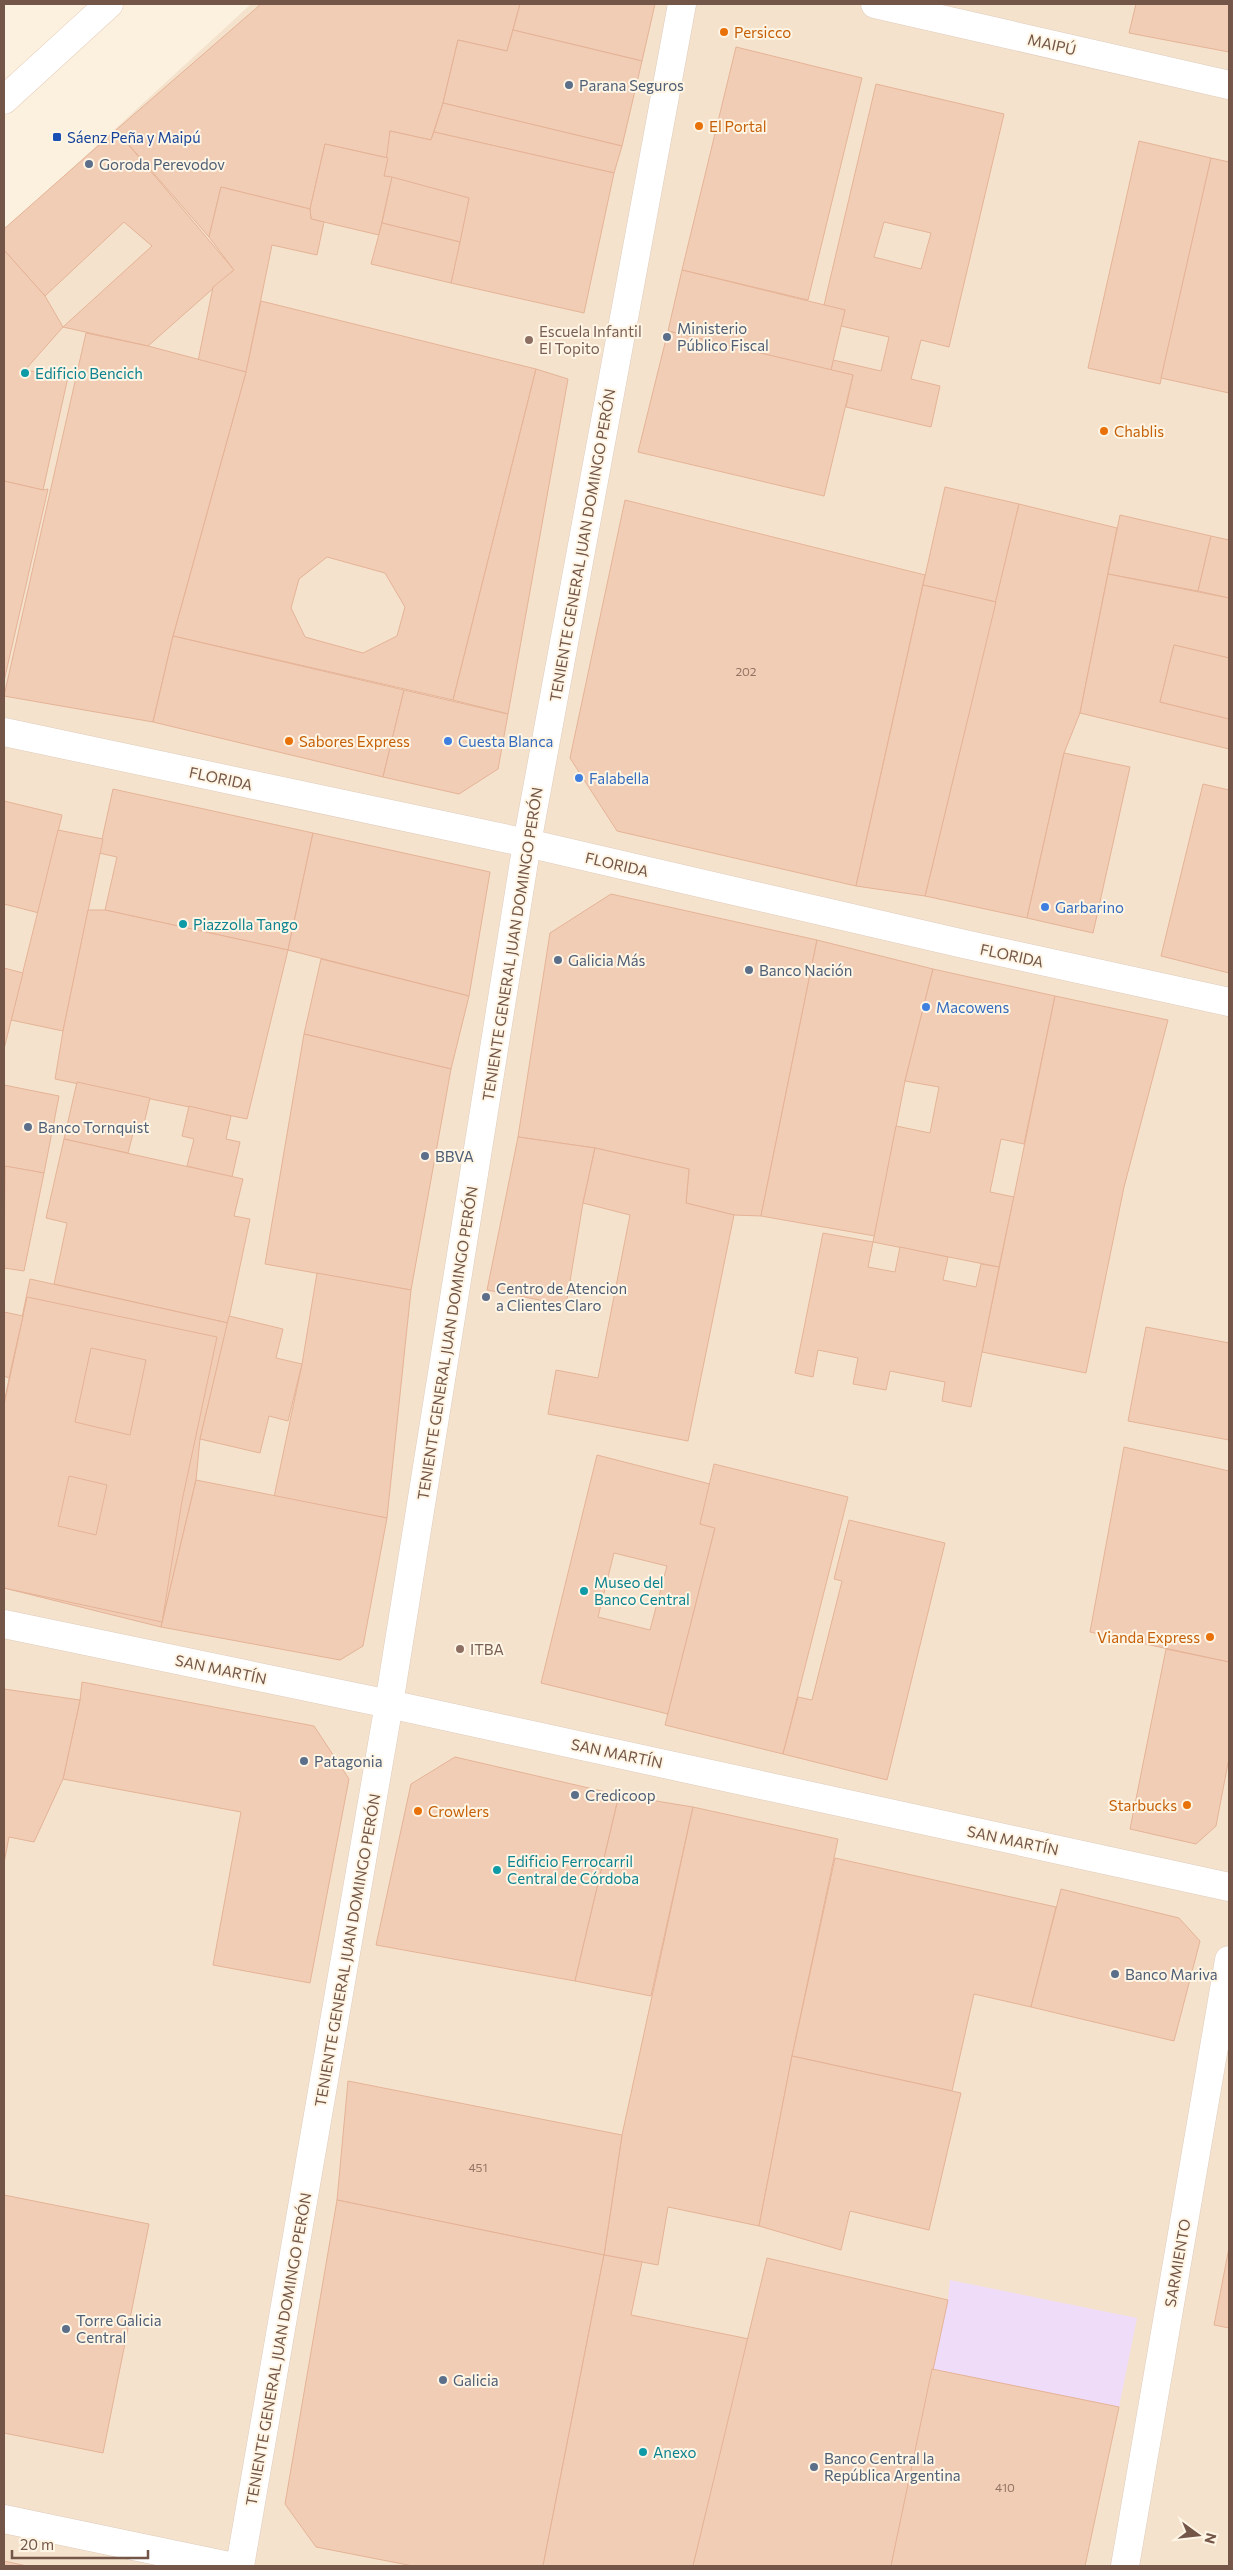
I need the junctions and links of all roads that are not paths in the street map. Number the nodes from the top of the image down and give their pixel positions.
1 (109, 4) edge
2 (682, 4) edge
3 (875, 4) edge
4 (1229, 85) edge
5 (4, 100) edge
6 (4, 732) edge
7 (527, 843) junction
8 (1229, 1002) edge
9 (4, 1624) edge
10 (389, 1704) junction
11 (1229, 1887) edge
12 (1229, 1960) edge
13 (4, 2519) edge
14 (229, 2566) edge
15 (240, 2566) edge
16 (1125, 2566) edge

1 - 5 street
2 - 7 street, TENIENTE GENERAL JUAN DOMINGO PERÓN
3 - 4 street, MAIPÚ
6 - 7 street, FLORIDA
7 - 8 street, FLORIDA
7 - 10 street, TENIENTE GENERAL JUAN DOMINGO PERÓN
9 - 10 street, SAN MARTÍN
10 - 11 street, SAN MARTÍN
10 - 15 street, TENIENTE GENERAL JUAN DOMINGO PERÓN
12 - 16 street, SARMIENTO
13 - 14 street

